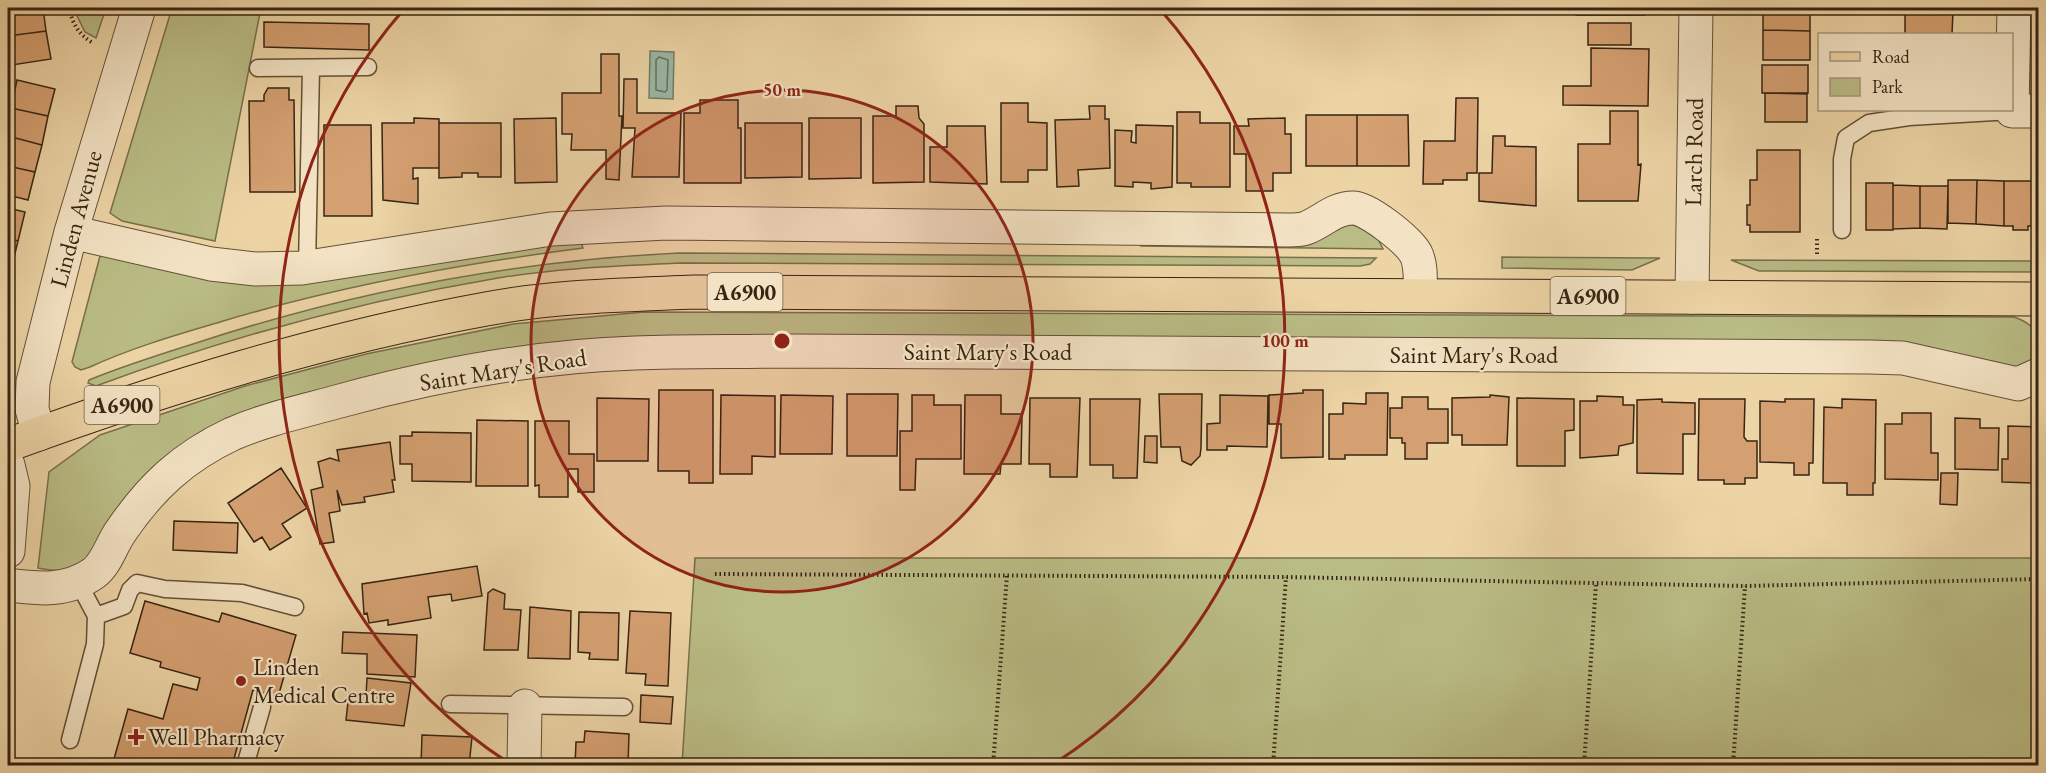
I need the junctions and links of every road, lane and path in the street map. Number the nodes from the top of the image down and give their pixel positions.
1 (69, 8) edge
2 (139, 8) edge
3 (1696, 8) edge
4 (2014, 8) edge
5 (99, 46) dead end
6 (258, 68) dead end
7 (311, 68) junction
8 (368, 68) dead end
9 (2025, 111) edge
10 (1842, 230) dead end
11 (71, 232) junction
12 (307, 267) junction
13 (1420, 295) junction
14 (1692, 297) junction
15 (2038, 299) edge
16 (2038, 375) edge
17 (39, 434) junction
18 (8, 445) edge
19 (8, 465) edge
20 (8, 550) edge
21 (715, 574) dead end
22 (1006, 574) junction
23 (1286, 577) junction
24 (2038, 579) edge
25 (78, 582) junction
26 (1596, 583) junction
27 (8, 585) edge
28 (1744, 586) junction
29 (295, 607) dead end
30 (96, 616) junction
31 (450, 704) dead end
32 (525, 706) junction
33 (262, 707) dead end
34 (624, 707) dead end
35 (70, 740) dead end
36 (245, 765) edge
37 (524, 765) edge
38 (993, 765) edge
39 (1273, 765) edge
40 (1584, 765) edge
41 (1733, 765) edge

1 - 5 path
2 - 11 street, Linden Avenue
3 - 14 street, Larch Road
4 - 9 street
6 - 7 lane
7 - 8 lane
7 - 12 lane
9 - 10 lane
11 - 12 street
11 - 17 street, Linden Avenue
12 - 13 street
13 - 14 main road, A6900
13 - 17 main road, A6900
14 - 15 main road, A6900
16 - 25 street, Saint Mary's Road
17 - 18 main road, A6900
19 - 20 street
21 - 22 path
22 - 23 path
22 - 38 path
23 - 26 path
23 - 39 path
24 - 28 path
25 - 27 street, Saint Mary's Road
25 - 30 lane
26 - 28 path
26 - 40 path
28 - 41 path
29 - 30 lane
30 - 35 lane
31 - 32 lane
32 - 34 lane
32 - 37 street
33 - 36 lane

